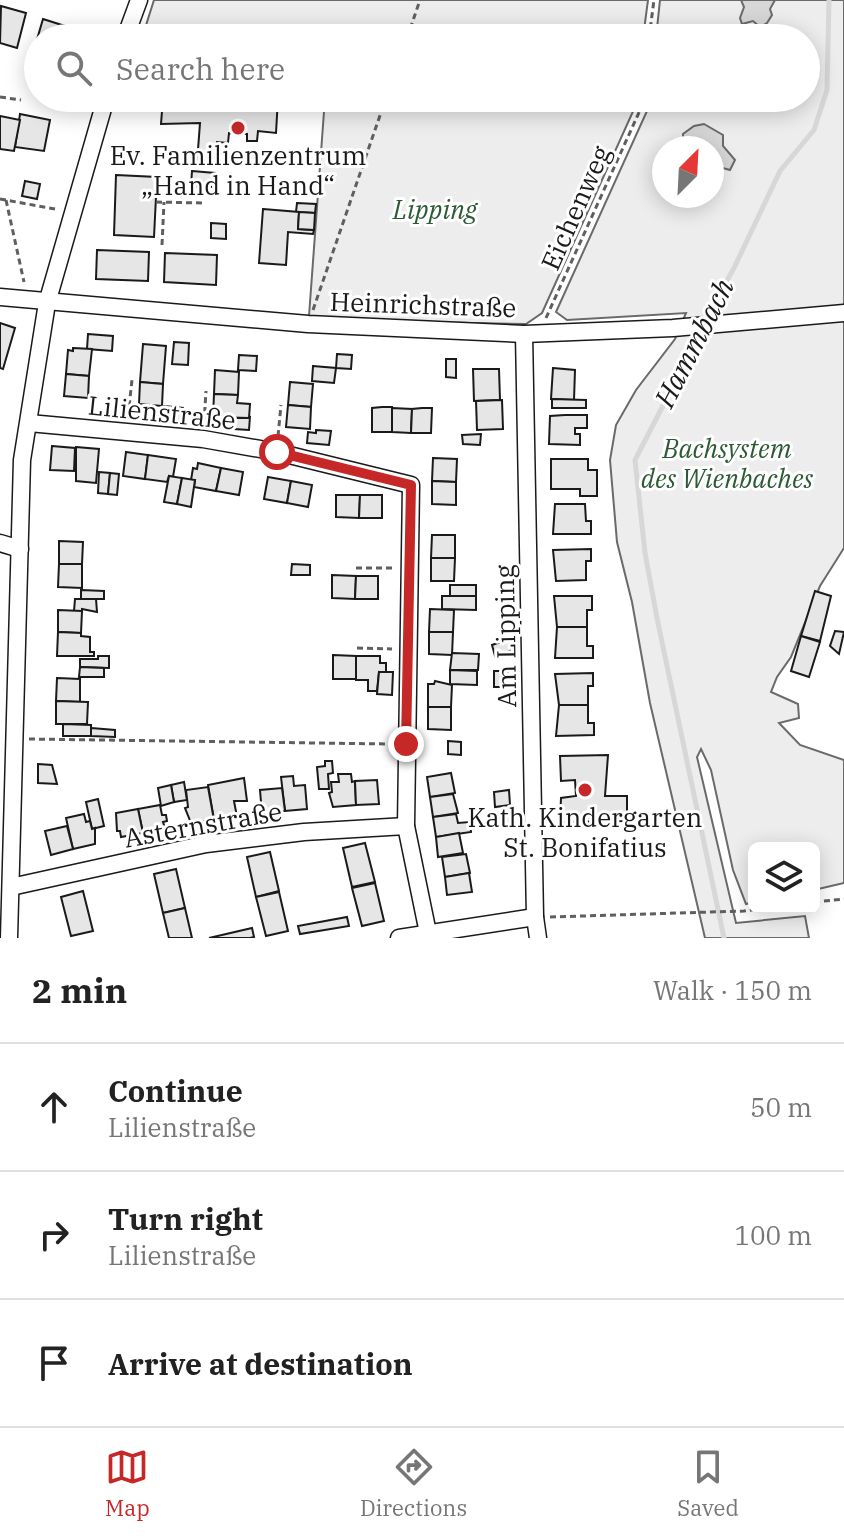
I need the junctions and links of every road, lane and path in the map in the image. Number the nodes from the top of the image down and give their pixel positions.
1 (139, 0) edge
2 (420, 0) edge
3 (654, 0) edge
4 (130, 24) edge
5 (412, 24) edge
6 (651, 24) edge
7 (0, 97) edge
8 (21, 100) dead end
9 (102, 112) edge
10 (381, 112) edge
11 (639, 112) edge
12 (0, 199) edge
13 (6, 200) junction
14 (156, 202) dead end
15 (164, 202) junction
16 (202, 203) dead end
17 (72, 212) junction
18 (162, 245) dead end
19 (0, 297) edge
20 (28, 301) junction
21 (47, 303) junction
22 (844, 313) edge
23 (308, 324) junction
24 (532, 333) junction
25 (132, 380) dead end
26 (206, 391) dead end
27 (281, 405) dead end
28 (29, 423) junction
29 (127, 432) junction
30 (203, 439) junction
31 (277, 452) junction
32 (0, 543) edge
33 (20, 549) junction
34 (356, 568) dead end
35 (409, 569) junction
36 (357, 648) dead end
37 (408, 649) junction
38 (14, 739) junction
39 (406, 744) junction
40 (6, 766) edge
41 (406, 826) junction
42 (11, 887) junction
43 (844, 899) edge
44 (820, 901) edge
45 (748, 910) edge
46 (535, 917) junction
47 (428, 933) junction
48 (9, 938) edge
49 (399, 938) edge
50 (538, 938) edge

1 - 4 street
2 - 5 path
3 - 6 path
7 - 8 path
9 - 17 street
10 - 23 path
11 - 24 path, Eichenweg
12 - 13 path
13 - 17 path
13 - 20 path
14 - 15 path
15 - 16 path
15 - 18 path
17 - 21 street
19 - 20 street, Heinrichstraße
20 - 21 street, Heinrichstraße
21 - 23 street, Heinrichstraße
21 - 28 street
22 - 24 street, Heinrichstraße
23 - 24 street, Heinrichstraße
24 - 46 street, Am Lipping
25 - 29 path
26 - 30 path
27 - 31 path
28 - 29 street, Lilienstraße
28 - 33 street
29 - 30 street, Lilienstraße
30 - 31 street, Lilienstraße
31 - 35 street, Lilienstraße
32 - 33 street
33 - 38 street
34 - 35 path
35 - 37 street, Lilienstraße
36 - 37 path
37 - 39 street, Lilienstraße
38 - 39 path
38 - 40 street
39 - 41 street, Lilienstraße
40 - 42 street
41 - 42 street, Asternstraße
41 - 47 street, Lilienstraße
42 - 48 street
43 - 44 path
45 - 46 path
46 - 47 street
46 - 50 street, Am Lipping
47 - 49 street

